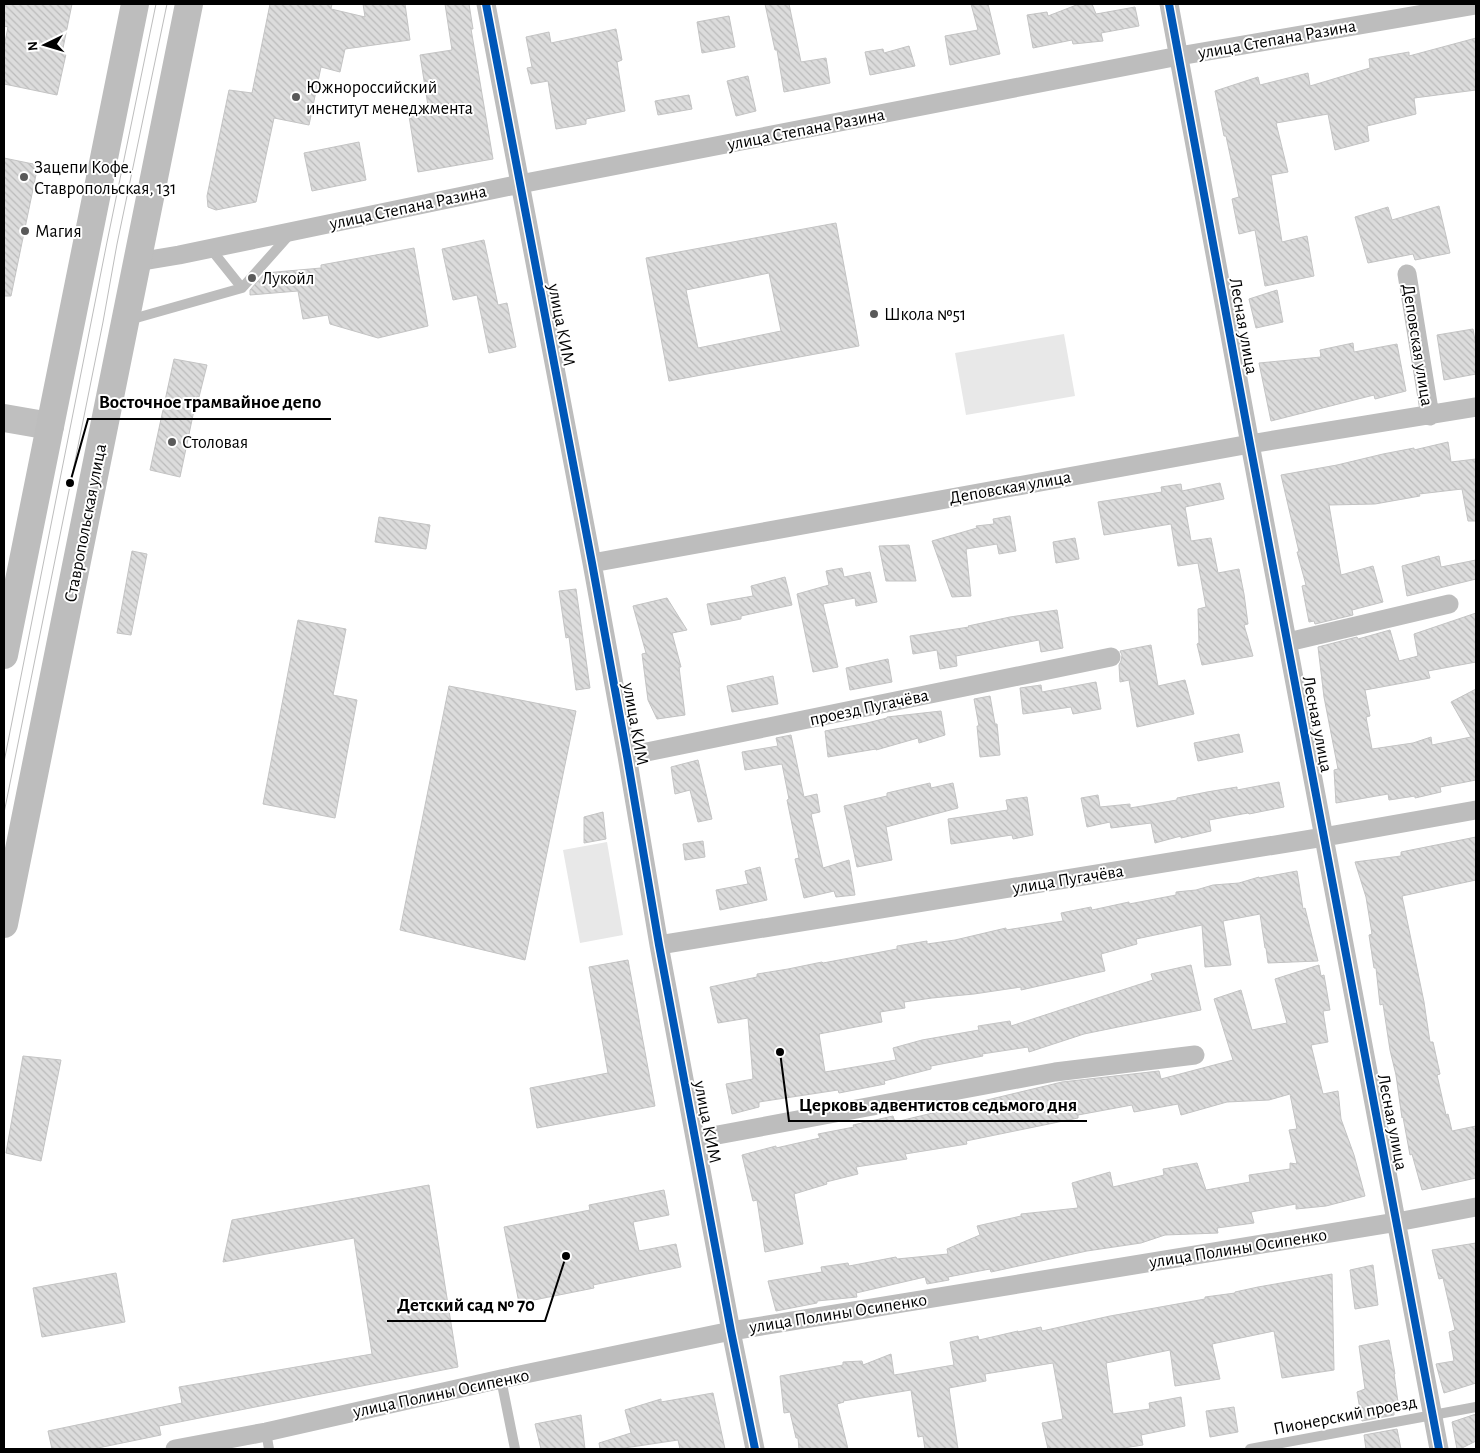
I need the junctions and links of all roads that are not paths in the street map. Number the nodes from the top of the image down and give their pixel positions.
1 (135, 4) edge
2 (189, 4) edge
3 (486, 4) edge
4 (1169, 4) edge
5 (1476, 5) edge
6 (1179, 56) junction
7 (520, 184) junction
8 (292, 231) junction
9 (210, 248) junction
10 (137, 262) junction
11 (1406, 274) dead end
12 (242, 288) junction
13 (126, 321) junction
14 (1476, 407) edge
15 (1430, 416) junction
16 (4, 418) edge
17 (50, 426) junction
18 (1250, 444) junction
19 (592, 563) junction
20 (1449, 604) dead end
21 (1288, 642) junction
22 (4, 654) edge
23 (1111, 657) dead end
24 (627, 756) junction
25 (1476, 810) edge
26 (1324, 837) junction
27 (4, 924) edge
28 (659, 945) junction
29 (1195, 1055) dead end
30 (696, 1139) junction
31 (1476, 1208) edge
32 (1397, 1222) junction
33 (730, 1330) junction
34 (502, 1379) junction
35 (1476, 1407) edge
36 (1432, 1415) junction
37 (268, 1440) edge
38 (244, 1443) edge
39 (175, 1449) edge
40 (515, 1449) edge
41 (755, 1449) edge
42 (1250, 1449) edge
43 (1439, 1449) edge

1 - 17 main road
2 - 10 main road, Ставропольская улица
3 - 7 street, улица КИМ
4 - 6 street, Лесная улица
5 - 6 street, улица Степана Разина
6 - 7 street, улица Степана Разина
6 - 18 street, Лесная улица
7 - 8 street, улица Степана Разина
7 - 19 street, улица КИМ
8 - 9 street, улица Степана Разина
8 - 12 lane
9 - 10 street, улица Степана Разина
9 - 12 lane
10 - 13 main road, Ставропольская улица
11 - 15 street, Деповская улица
12 - 13 lane
13 - 27 main road, Ставропольская улица
14 - 15 street, Деповская улица
15 - 18 street, Деповская улица
16 - 17 main road
17 - 22 main road
18 - 19 street, Деповская улица
18 - 21 street, Лесная улица
19 - 24 street, улица КИМ
20 - 21 street
21 - 26 street, Лесная улица
23 - 24 street, проезд Пугачёва
24 - 28 street, улица КИМ
25 - 26 street, улица Пугачёва
26 - 28 street, улица Пугачёва
26 - 32 street, Лесная улица
28 - 30 street, улица КИМ
29 - 30 street
30 - 33 street, улица КИМ
31 - 32 street, улица Полины Осипенко
32 - 33 street, улица Полины Осипенко
32 - 36 street, Лесная улица
33 - 34 street, улица Полины Осипенко
33 - 41 street, улица КИМ
34 - 37 street, улица Полины Осипенко
34 - 40 lane
35 - 36 lane, Пионерский проезд
36 - 42 lane, Пионерский проезд
36 - 43 street, Лесная улица
37 - 38 street, улица Полины Осипенко
38 - 39 street, улица Полины Осипенко

